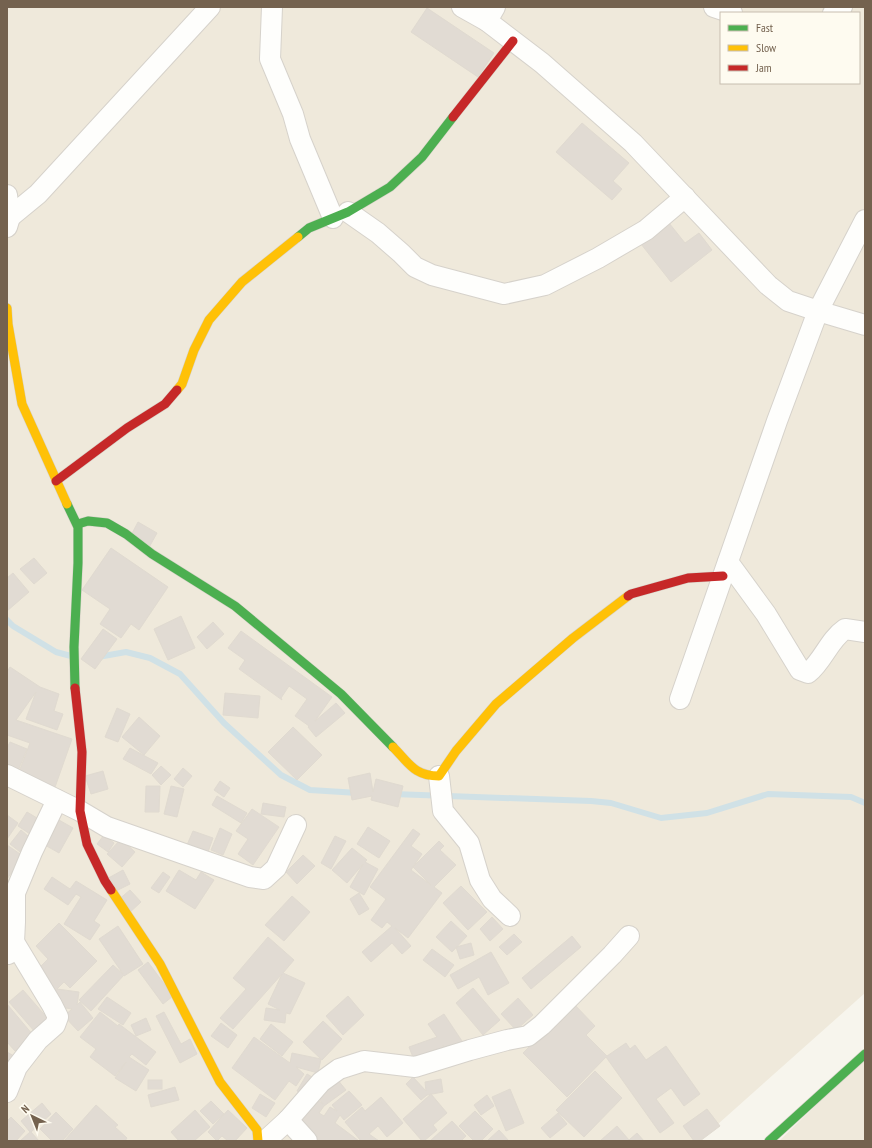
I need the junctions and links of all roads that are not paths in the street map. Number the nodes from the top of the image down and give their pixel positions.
1 (210, 7) edge
2 (272, 7) edge
3 (462, 7) edge
4 (714, 7) edge
5 (729, 12) edge
6 (491, 14) edge
7 (514, 41) junction
8 (7, 195) edge
9 (685, 198) junction
10 (341, 215) junction
11 (865, 220) edge
12 (8, 222) edge
13 (7, 308) edge
14 (818, 312) junction
15 (865, 325) edge
16 (56, 481) junction
17 (78, 524) junction
18 (725, 569) junction
19 (865, 632) edge
20 (680, 699) dead end
21 (7, 775) edge
22 (440, 779) junction
23 (57, 800) junction
24 (80, 811) junction
25 (296, 825) dead end
26 (510, 916) dead end
27 (628, 936) dead end
28 (10, 949) edge
29 (865, 1054) edge
30 (7, 1092) edge
31 (288, 1120) junction
32 (258, 1141) edge
33 (265, 1141) edge
34 (307, 1141) edge
35 (769, 1141) edge

1 - 12 street
2 - 10 street
3 - 6 street
4 - 5 street
6 - 7 street
7 - 9 street
7 - 10 street
8 - 12 street
9 - 10 street
9 - 14 street
10 - 16 street
11 - 14 street
13 - 16 street
14 - 15 street
14 - 18 street
16 - 17 street
17 - 22 street
17 - 24 street
18 - 19 street
18 - 20 street
18 - 22 street
21 - 23 street
22 - 26 street
23 - 24 street
23 - 28 street
24 - 25 street
24 - 32 street
27 - 31 street
28 - 30 street
29 - 35 street
31 - 33 street
31 - 34 street

